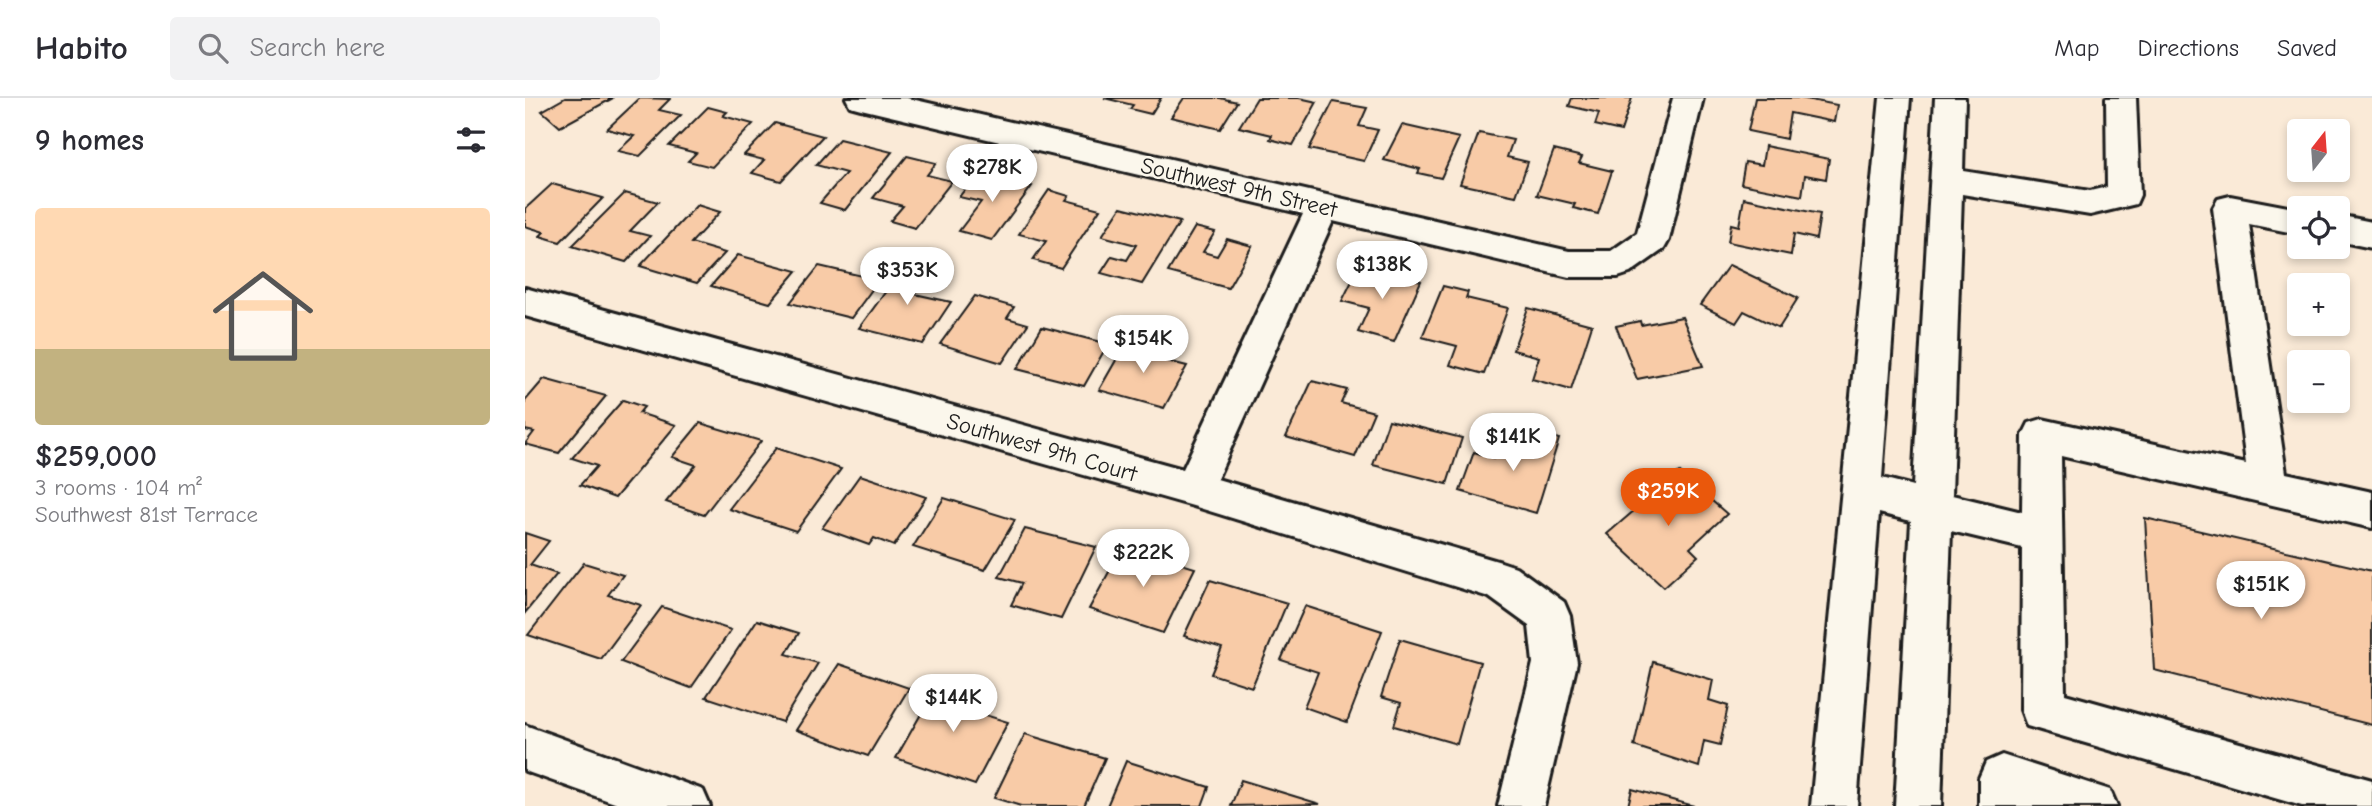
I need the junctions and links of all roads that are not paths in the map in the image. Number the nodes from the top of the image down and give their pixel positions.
1 (861, 98) edge
2 (1688, 98) edge
3 (1895, 98) edge
4 (1950, 98) edge
5 (2121, 98) edge
6 (1946, 179) junction
7 (1323, 207) junction
8 (2287, 219) edge
9 (2350, 230) edge
10 (2372, 235) edge
11 (525, 302) edge
12 (2268, 486) junction
13 (1193, 489) junction
14 (1861, 491) junction
15 (1932, 508) junction
16 (2372, 510) edge
17 (2043, 536) junction
18 (525, 748) edge
19 (2372, 803) edge
20 (687, 806) edge
21 (1521, 806) edge
22 (1834, 806) edge
23 (1918, 806) edge
24 (2002, 806) edge
25 (2094, 806) edge

1 - 7 street, Southwest 9th Street
2 - 7 street, Southwest 9th Street
3 - 14 street
4 - 6 street
5 - 6 street
6 - 15 street
7 - 13 street
8 - 12 street
9 - 10 street
11 - 13 street, Southwest 9th Court
12 - 16 street
12 - 17 street
13 - 21 street, Southwest 9th Court
14 - 15 street
14 - 22 street
15 - 17 street
15 - 23 street
17 - 19 street
18 - 20 street
24 - 25 street

